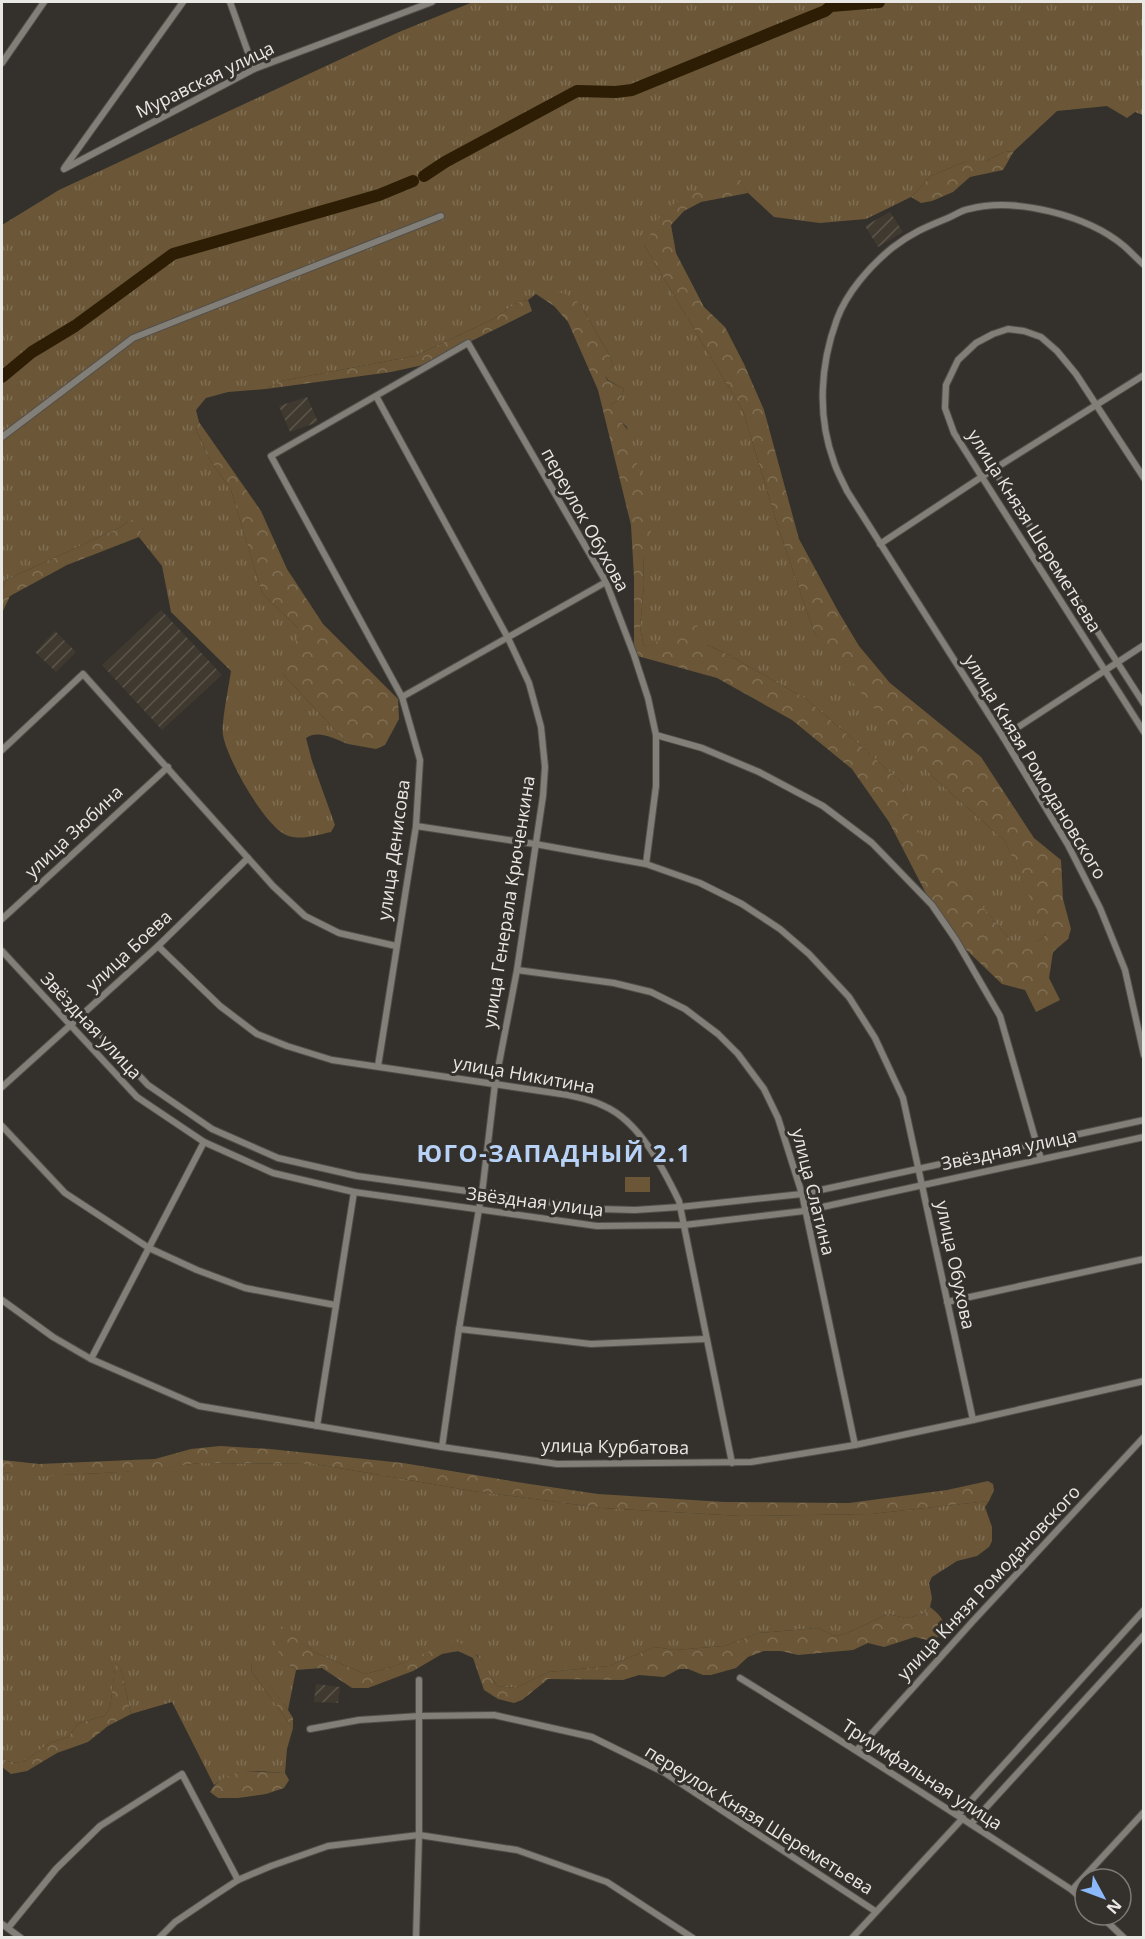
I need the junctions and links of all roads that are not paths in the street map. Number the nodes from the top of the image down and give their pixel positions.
1 (44, 2) edge
2 (183, 2) edge
3 (230, 2) edge
4 (432, 2) edge
5 (2, 63) edge
6 (254, 69) junction
7 (441, 216) dead end
8 (1143, 265) edge
9 (1143, 375) edge
10 (376, 396) junction
11 (1097, 406) junction
12 (2, 437) edge
13 (994, 470) junction
14 (983, 476) junction
15 (1143, 478) edge
16 (880, 544) junction
17 (606, 582) junction
18 (508, 638) junction
19 (1143, 645) edge
20 (1116, 663) junction
21 (1104, 670) junction
22 (402, 697) junction
23 (1143, 704) edge
24 (1143, 732) edge
25 (656, 735) junction
26 (1004, 737) junction
27 (2, 750) edge
28 (168, 766) junction
29 (416, 826) junction
30 (536, 844) junction
31 (248, 858) junction
32 (646, 864) junction
33 (2, 919) edge
34 (158, 946) junction
35 (396, 946) junction
36 (2, 951) edge
37 (517, 970) junction
38 (82, 1015) junction
39 (69, 1026) junction
40 (1143, 1055) edge
41 (378, 1066) junction
42 (495, 1084) junction
43 (2, 1087) edge
44 (1143, 1120) edge
45 (2, 1126) edge
46 (1143, 1137) edge
47 (204, 1143) junction
48 (1038, 1143) junction
49 (1041, 1159) junction
50 (920, 1168) junction
51 (923, 1185) junction
52 (354, 1192) junction
53 (482, 1194) junction
54 (802, 1194) junction
55 (680, 1207) junction
56 (479, 1211) junction
57 (804, 1211) junction
58 (684, 1225) junction
59 (149, 1248) junction
60 (1143, 1259) edge
61 (2, 1300) edge
62 (947, 1302) junction
63 (335, 1305) junction
64 (459, 1329) junction
65 (705, 1339) junction
66 (91, 1359) junction
67 (1143, 1381) edge
68 (973, 1420) junction
69 (316, 1426) junction
70 (1143, 1437) edge
71 (855, 1445) junction
72 (442, 1447) junction
73 (732, 1463) junction
74 (1143, 1610) edge
75 (1143, 1635) edge
76 (740, 1678) dead end
77 (419, 1680) dead end
78 (420, 1716) junction
79 (310, 1729) dead end
80 (857, 1750) junction
81 (1143, 1812) edge
82 (960, 1816) junction
83 (971, 1824) junction
84 (419, 1835) junction
85 (238, 1880) junction
86 (1072, 1890) joint
87 (875, 1911) junction
88 (4, 1926) edge
89 (1113, 1927) edge
90 (21, 1938) edge
91 (159, 1938) edge
92 (416, 1938) edge
93 (693, 1938) edge
94 (852, 1938) edge
95 (1124, 1938) edge

1 - 5 street
2 - 6 street, Муравская улица
3 - 6 street
4 - 6 street, Муравская улица
7 - 12 street
8 - 16 street, улица Князя Ромодановского
9 - 11 street
10 - 17 street, переулок Обухова
10 - 18 street, улица Генерала Крюченкина
10 - 22 street, улица Денисова
11 - 13 street
11 - 14 street, улица Князя Шереметьева
11 - 15 street
13 - 14 street
13 - 20 street, улица Князя Шереметьева
14 - 16 street
14 - 21 street, улица Князя Шереметьева
16 - 26 street, улица Князя Ромодановского
17 - 18 street
17 - 25 street, переулок Обухова
18 - 22 street
18 - 30 street, улица Генерала Крюченкина
19 - 20 street
20 - 21 street
20 - 23 street, улица Князя Шереметьева
21 - 24 street, улица Князя Шереметьева
21 - 26 street
22 - 29 street, улица Денисова
25 - 32 street, переулок Обухова
25 - 48 street
26 - 40 street, улица Князя Ромодановского
27 - 28 street
28 - 31 street
28 - 33 street, улица Зюбина
29 - 30 street, улица Обухова
29 - 35 street, улица Денисова
30 - 32 street, улица Обухова
30 - 37 street, улица Генерала Крюченкина
31 - 34 street, улица Боева
31 - 35 street
32 - 50 street, улица Обухова
34 - 38 street, улица Боева
34 - 41 street, улица Никитина
35 - 41 street, улица Денисова
36 - 39 street, Звёздная улица
37 - 42 street, улица Генерала Крюченкина
37 - 54 street, улица Слатина
38 - 39 street, улица Боева
38 - 53 street, Звёздная улица
39 - 43 street, улица Боева
39 - 47 street, Звёздная улица
41 - 42 street, улица Никитина
42 - 53 street, улица Генерала Крюченкина
42 - 55 street, улица Никитина
44 - 48 street, Звёздная улица
45 - 59 street
46 - 49 street, Звёздная улица
47 - 52 street, Звёздная улица
47 - 59 street
48 - 49 street
48 - 50 street, Звёздная улица
49 - 51 street, Звёздная улица
50 - 51 street, улица Обухова
50 - 54 street, Звёздная улица
51 - 57 street, Звёздная улица
51 - 62 street, улица Обухова
52 - 56 street, Звёздная улица
52 - 63 street
53 - 55 street, Звёздная улица
53 - 56 street, улица Генерала Крюченкина
54 - 55 street, Звёздная улица
54 - 57 street, улица Слатина
55 - 58 street, улица Никитина
56 - 58 street, Звёздная улица
56 - 64 street, улица Генерала Крюченкина
57 - 58 street, Звёздная улица
57 - 71 street, улица Слатина
58 - 65 street, улица Никитина
59 - 63 street
59 - 66 street
60 - 62 street
61 - 66 street, улица Курбатова
62 - 68 street, улица Обухова
63 - 69 street
64 - 65 street
64 - 72 street, улица Генерала Крюченкина
65 - 73 street, улица Никитина
66 - 69 street, улица Курбатова
67 - 68 street, улица Курбатова
68 - 71 street, улица Курбатова
69 - 72 street, улица Курбатова
70 - 80 street, улица Князя Ромодановского
71 - 73 street, улица Курбатова
72 - 73 street, улица Курбатова
74 - 82 street
75 - 83 street
76 - 80 street, Триумфальная улица
77 - 78 street
78 - 79 street, переулок Князя Шереметьева
78 - 84 street
78 - 87 street, переулок Князя Шереметьева
80 - 82 street, Триумфальная улица
81 - 86 street
82 - 83 street, Триумфальная улица
82 - 87 street
83 - 86 street, Триумфальная улица
84 - 85 street
84 - 92 street
84 - 93 street
85 - 88 street
85 - 91 street
87 - 94 street
88 - 90 street
89 - 95 street

